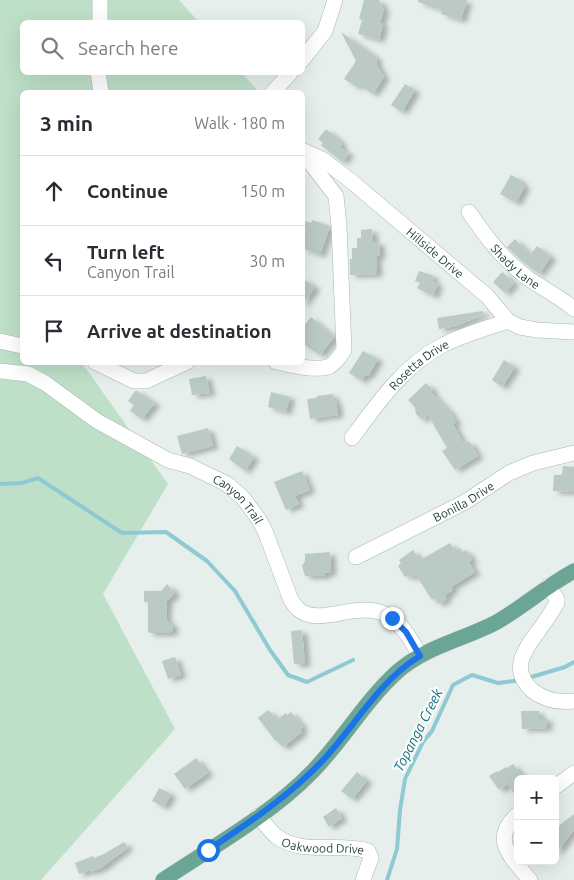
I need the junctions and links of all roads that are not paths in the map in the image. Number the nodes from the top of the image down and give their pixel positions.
1 (100, 0) edge
2 (335, 0) edge
3 (100, 20) edge
4 (305, 56) edge
5 (98, 75) edge
6 (288, 75) edge
7 (101, 90) edge
8 (275, 90) edge
9 (305, 152) edge
10 (305, 155) edge
11 (469, 212) dead end
12 (574, 309) edge
13 (508, 321) junction
14 (574, 332) edge
15 (0, 341) edge
16 (20, 346) edge
17 (101, 365) edge
18 (181, 365) edge
19 (294, 365) edge
20 (0, 371) edge
21 (352, 438) dead end
22 (574, 453) edge
23 (356, 557) dead end
24 (574, 571) edge
25 (548, 586) junction
26 (420, 656) junction
27 (574, 701) edge
28 (574, 773) edge
29 (559, 784) edge
30 (258, 816) junction
31 (514, 819) edge
32 (163, 880) edge
33 (363, 880) edge
34 (530, 880) edge

1 - 3 street
2 - 4 street
5 - 7 street
6 - 8 street
9 - 13 street, Hillside Drive
10 - 19 street
11 - 12 street, Shady Lane
13 - 14 street, Hillside Drive
13 - 21 street, Rosetta Drive
15 - 16 street
17 - 18 street
20 - 26 street, Canyon Trail
22 - 23 street, Bonilla Drive
24 - 25 main road
25 - 26 main road
25 - 27 street
26 - 30 main road
28 - 29 street
30 - 32 main road
30 - 33 street, Oakwood Drive
31 - 34 street

